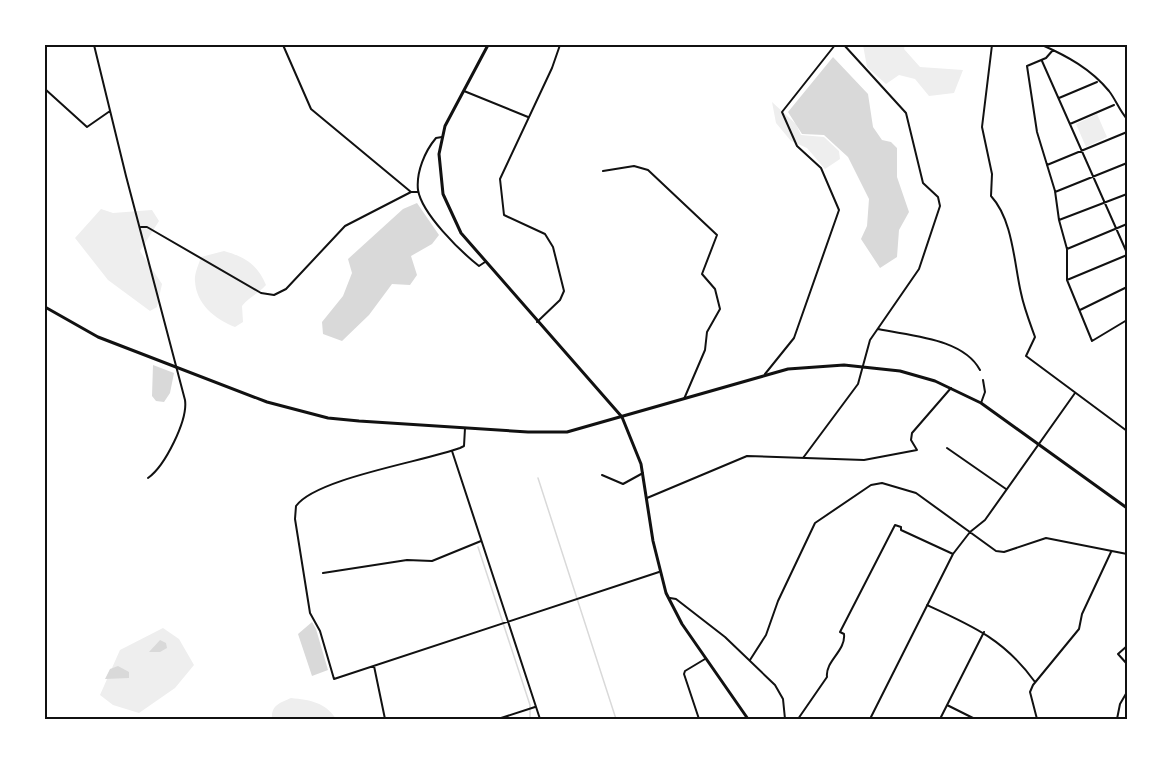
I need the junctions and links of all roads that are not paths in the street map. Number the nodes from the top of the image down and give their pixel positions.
1 (94, 45) edge
2 (282, 45) edge
3 (488, 45) edge
4 (560, 45) edge
5 (835, 45) edge
6 (844, 45) edge
7 (992, 45) edge
8 (1042, 45) edge
9 (1053, 50) junction
10 (1041, 60) junction
11 (1098, 81) junction
12 (45, 88) edge
13 (463, 90) junction
14 (1059, 98) junction
15 (1115, 104) junction
16 (110, 111) junction
17 (528, 117) junction
18 (1127, 119) edge
19 (1070, 124) junction
20 (1127, 132) edge
21 (442, 136) junction
22 (1081, 150) junction
23 (1127, 163) edge
24 (1047, 165) junction
25 (603, 171) dead end
26 (1093, 177) junction
27 (411, 192) junction
28 (418, 192) junction
29 (1055, 192) junction
30 (1127, 194) edge
31 (1105, 202) junction
32 (1059, 220) junction
33 (1127, 225) edge
34 (141, 226) junction
35 (1116, 229) junction
36 (1067, 249) junction
37 (1127, 254) edge
38 (485, 262) junction
39 (1067, 280) junction
40 (1127, 287) edge
41 (45, 307) edge
42 (1080, 309) junction
43 (1127, 320) edge
44 (537, 322) junction
45 (878, 329) junction
46 (862, 366) junction
47 (177, 367) junction
48 (980, 370) dead end
49 (765, 374) junction
50 (982, 380) dead end
51 (951, 388) junction
52 (1076, 392) junction
53 (684, 399) junction
54 (981, 403) junction
55 (622, 417) junction
56 (465, 428) junction
57 (1127, 431) edge
58 (1038, 443) junction
59 (947, 448) dead end
60 (452, 452) junction
61 (803, 458) junction
62 (643, 474) junction
63 (602, 475) dead end
64 (148, 478) dead end
65 (1006, 489) junction
66 (647, 498) junction
67 (1127, 508) edge
68 (970, 532) junction
69 (482, 542) junction
70 (1111, 551) junction
71 (953, 554) junction
72 (1127, 554) edge
73 (659, 572) junction
74 (323, 573) dead end
75 (668, 598) junction
76 (927, 605) junction
77 (508, 623) junction
78 (984, 632) junction
79 (1127, 646) edge
80 (705, 659) junction
81 (750, 660) junction
82 (1127, 664) edge
83 (374, 666) junction
84 (1035, 682) junction
85 (1127, 692) edge
86 (947, 705) junction
87 (536, 707) junction
88 (385, 719) edge
89 (498, 719) edge
90 (540, 719) edge
91 (699, 719) edge
92 (748, 719) edge
93 (785, 719) edge
94 (798, 719) edge
95 (870, 719) edge
96 (940, 719) edge
97 (975, 719) edge
98 (1037, 719) edge
99 (1117, 719) edge

1 - 16 street
2 - 27 street
3 - 13 street
4 - 17 street
5 - 49 street
6 - 45 street
7 - 52 street
8 - 9 street
9 - 10 street
9 - 11 street
10 - 14 street
10 - 24 street
11 - 14 street
11 - 15 street
12 - 16 street
13 - 17 street
13 - 21 street
14 - 19 street
15 - 18 street
15 - 19 street
16 - 34 street
17 - 44 street
19 - 22 street
20 - 22 street
21 - 28 street
21 - 38 street
22 - 24 street
22 - 26 street
23 - 26 street
24 - 29 street
25 - 53 street
26 - 29 street
26 - 31 street
27 - 28 street
27 - 34 street
28 - 38 street
29 - 32 street
30 - 31 street
31 - 32 street
31 - 35 street
32 - 36 street
33 - 35 street
34 - 47 street
35 - 36 street
35 - 37 street
36 - 39 street
37 - 39 street
38 - 44 street
39 - 42 street
40 - 42 street
41 - 47 street
42 - 43 street
44 - 55 street
45 - 46 street
45 - 48 street
46 - 49 street
46 - 51 street
46 - 61 street
47 - 56 street
47 - 64 street
49 - 53 street
50 - 54 street
51 - 54 street
51 - 61 street
52 - 57 street
52 - 58 street
53 - 55 street
54 - 58 street
55 - 56 street
55 - 62 street
56 - 60 street
58 - 65 street
58 - 67 street
59 - 65 street
60 - 69 street
60 - 83 street
61 - 66 street
62 - 63 street
62 - 66 street
65 - 68 street
66 - 73 street
68 - 70 street
68 - 71 street
68 - 81 street
69 - 74 street
69 - 77 street
70 - 72 street
70 - 84 street
71 - 76 street
71 - 94 street
73 - 75 street
73 - 77 street
75 - 80 street
75 - 81 street
76 - 78 street
76 - 95 street
77 - 83 street
77 - 87 street
78 - 84 street
78 - 86 street
79 - 82 street
80 - 91 street
80 - 92 street
81 - 93 street
83 - 88 street
84 - 98 street
85 - 99 street
86 - 96 street
86 - 97 street
87 - 89 street
87 - 90 street

